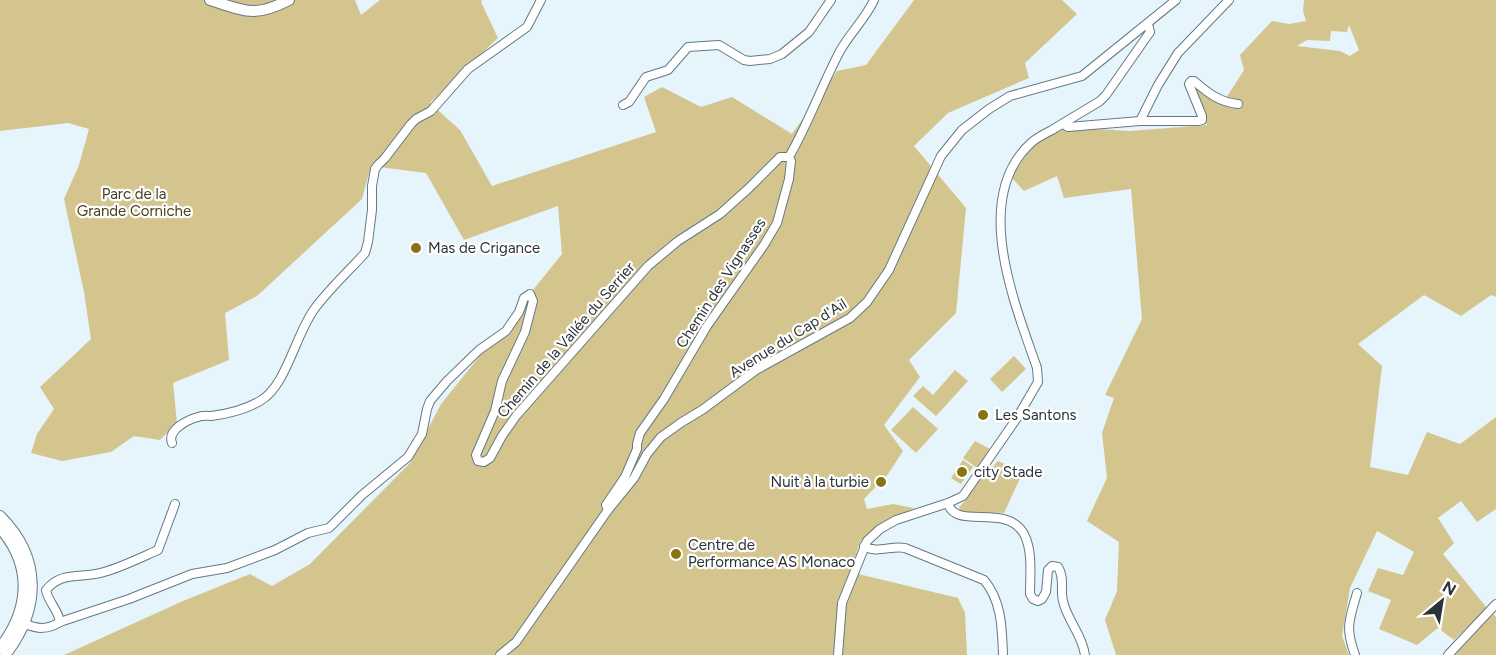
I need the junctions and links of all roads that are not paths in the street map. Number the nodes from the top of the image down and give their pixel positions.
1 (210, 0) edge
2 (289, 0) edge
3 (541, 0) edge
4 (831, 0) edge
5 (874, 0) edge
6 (1176, 0) edge
7 (1229, 0) edge
8 (1148, 24) junction
9 (1238, 104) dead end
10 (623, 105) dead end
11 (1140, 121) junction
12 (1063, 123) junction
13 (789, 157) junction
14 (172, 443) dead end
15 (638, 449) junction
16 (647, 454) junction
17 (948, 503) junction
18 (175, 504) dead end
19 (608, 510) junction
20 (0, 516) edge
21 (0, 528) edge
22 (864, 546) junction
23 (1357, 593) dead end
24 (1496, 604) edge
25 (60, 622) junction
26 (24, 625) junction
27 (0, 648) edge
28 (5, 655) edge
29 (500, 655) edge
30 (838, 655) edge
31 (1003, 655) edge
32 (1085, 655) edge
33 (1354, 655) edge
34 (1448, 655) edge

1 - 2 main road
3 - 14 street
4 - 10 street
5 - 13 street, Chemin des Vignasses
6 - 8 street, Avenue du Cap d'Ail
7 - 11 street
8 - 12 street
8 - 16 street, Avenue du Cap d'Ail
9 - 11 street
11 - 12 street
12 - 17 street
13 - 15 street, Chemin des Vignasses
13 - 25 street, Chemin de la Vallée du Serrier
15 - 16 street
15 - 19 street, Chemin des Vignasses
16 - 19 street, Avenue du Cap d'Ail
17 - 22 street
17 - 32 street
18 - 25 street
19 - 29 street, Avenue du Cap d'Ail
20 - 26 main road
21 - 27 main road
22 - 30 street
22 - 31 street
23 - 33 street
24 - 34 street
25 - 26 street, Chemin de la Vallée du Serrier
26 - 28 main road

